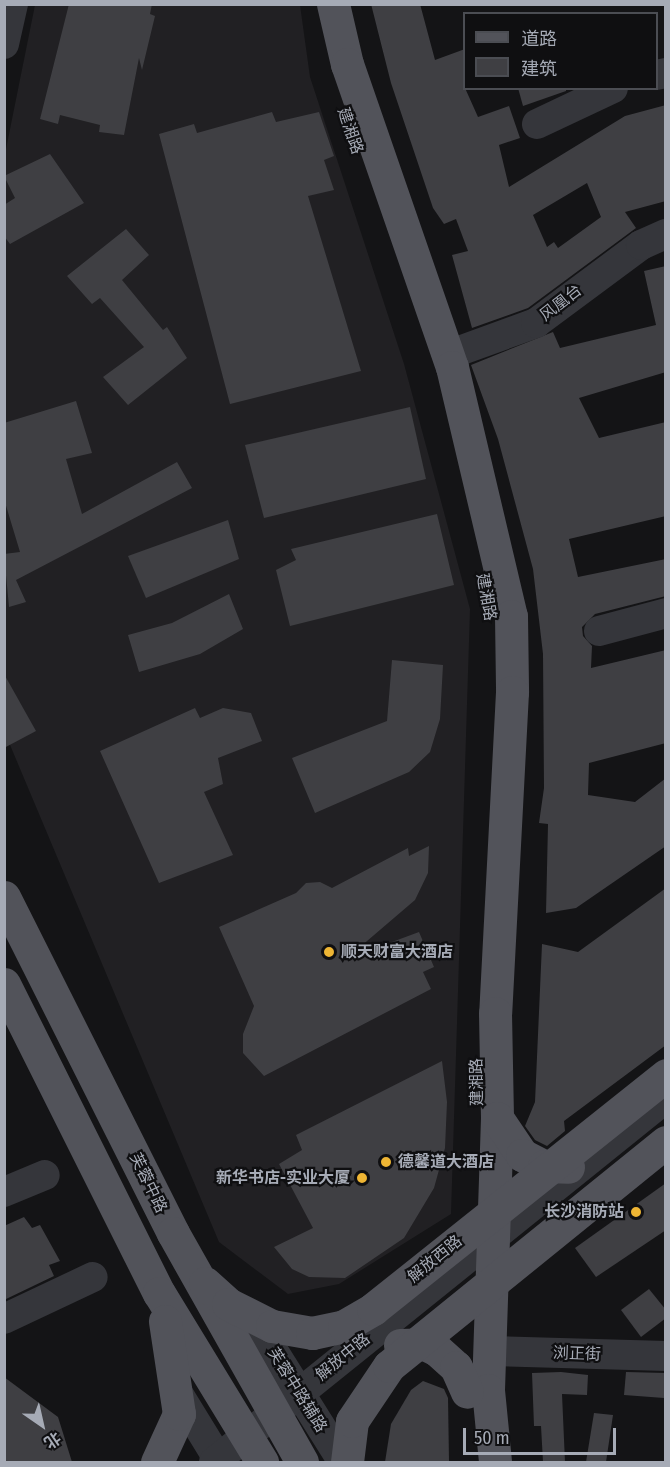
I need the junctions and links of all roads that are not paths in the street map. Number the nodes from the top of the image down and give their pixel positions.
1 (13, 4) edge
2 (314, 4) edge
3 (333, 4) edge
4 (4, 44) edge
5 (609, 90) edge
6 (537, 124) dead end
7 (666, 234) edge
8 (448, 355) junction
9 (666, 614) edge
10 (599, 631) dead end
11 (4, 897) edge
12 (4, 984) edge
13 (666, 1075) edge
14 (666, 1098) edge
15 (497, 1118) junction
16 (666, 1120) edge
17 (666, 1142) edge
18 (589, 1158) junction
19 (45, 1175) dead end
20 (4, 1192) edge
21 (530, 1229) junction
22 (475, 1251) junction
23 (188, 1262) junction
24 (93, 1277) dead end
25 (159, 1293) junction
26 (491, 1310) junction
27 (252, 1317) junction
28 (4, 1319) edge
29 (489, 1351) junction
30 (666, 1356) edge
31 (369, 1359) junction
32 (467, 1392) junction
33 (179, 1395) junction
34 (157, 1462) edge
35 (214, 1462) edge
36 (220, 1462) edge
37 (242, 1462) edge
38 (262, 1462) edge
39 (302, 1462) edge
40 (345, 1462) edge
41 (475, 1462) edge
42 (495, 1462) edge

1 - 4 street
2 - 22 main road, 建湘路
3 - 8 main road, 建湘路
5 - 6 street
7 - 8 street, 风凰台
8 - 15 main road, 建湘路
9 - 10 street
11 - 23 main road, 芙蓉中路
12 - 25 main road
13 - 27 main road, 解放西路
14 - 18 street
15 - 18 main road
15 - 22 main road, 建湘路
16 - 21 street
17 - 40 main road
18 - 22 street
19 - 20 street
21 - 22 street
21 - 26 main road
22 - 26 main road
22 - 31 street, 解放中路
22 - 32 main road
22 - 35 street, 解放中路
23 - 27 main road, 解放西路
23 - 39 main road, 芙蓉中路
24 - 28 street
25 - 33 main road
25 - 38 main road
26 - 29 main road
27 - 40 street, 芙蓉中路辅路
29 - 30 street, 浏正街
29 - 42 main road
31 - 32 main road
31 - 37 street, 解放中路
32 - 41 main road
33 - 34 main road
33 - 36 street

